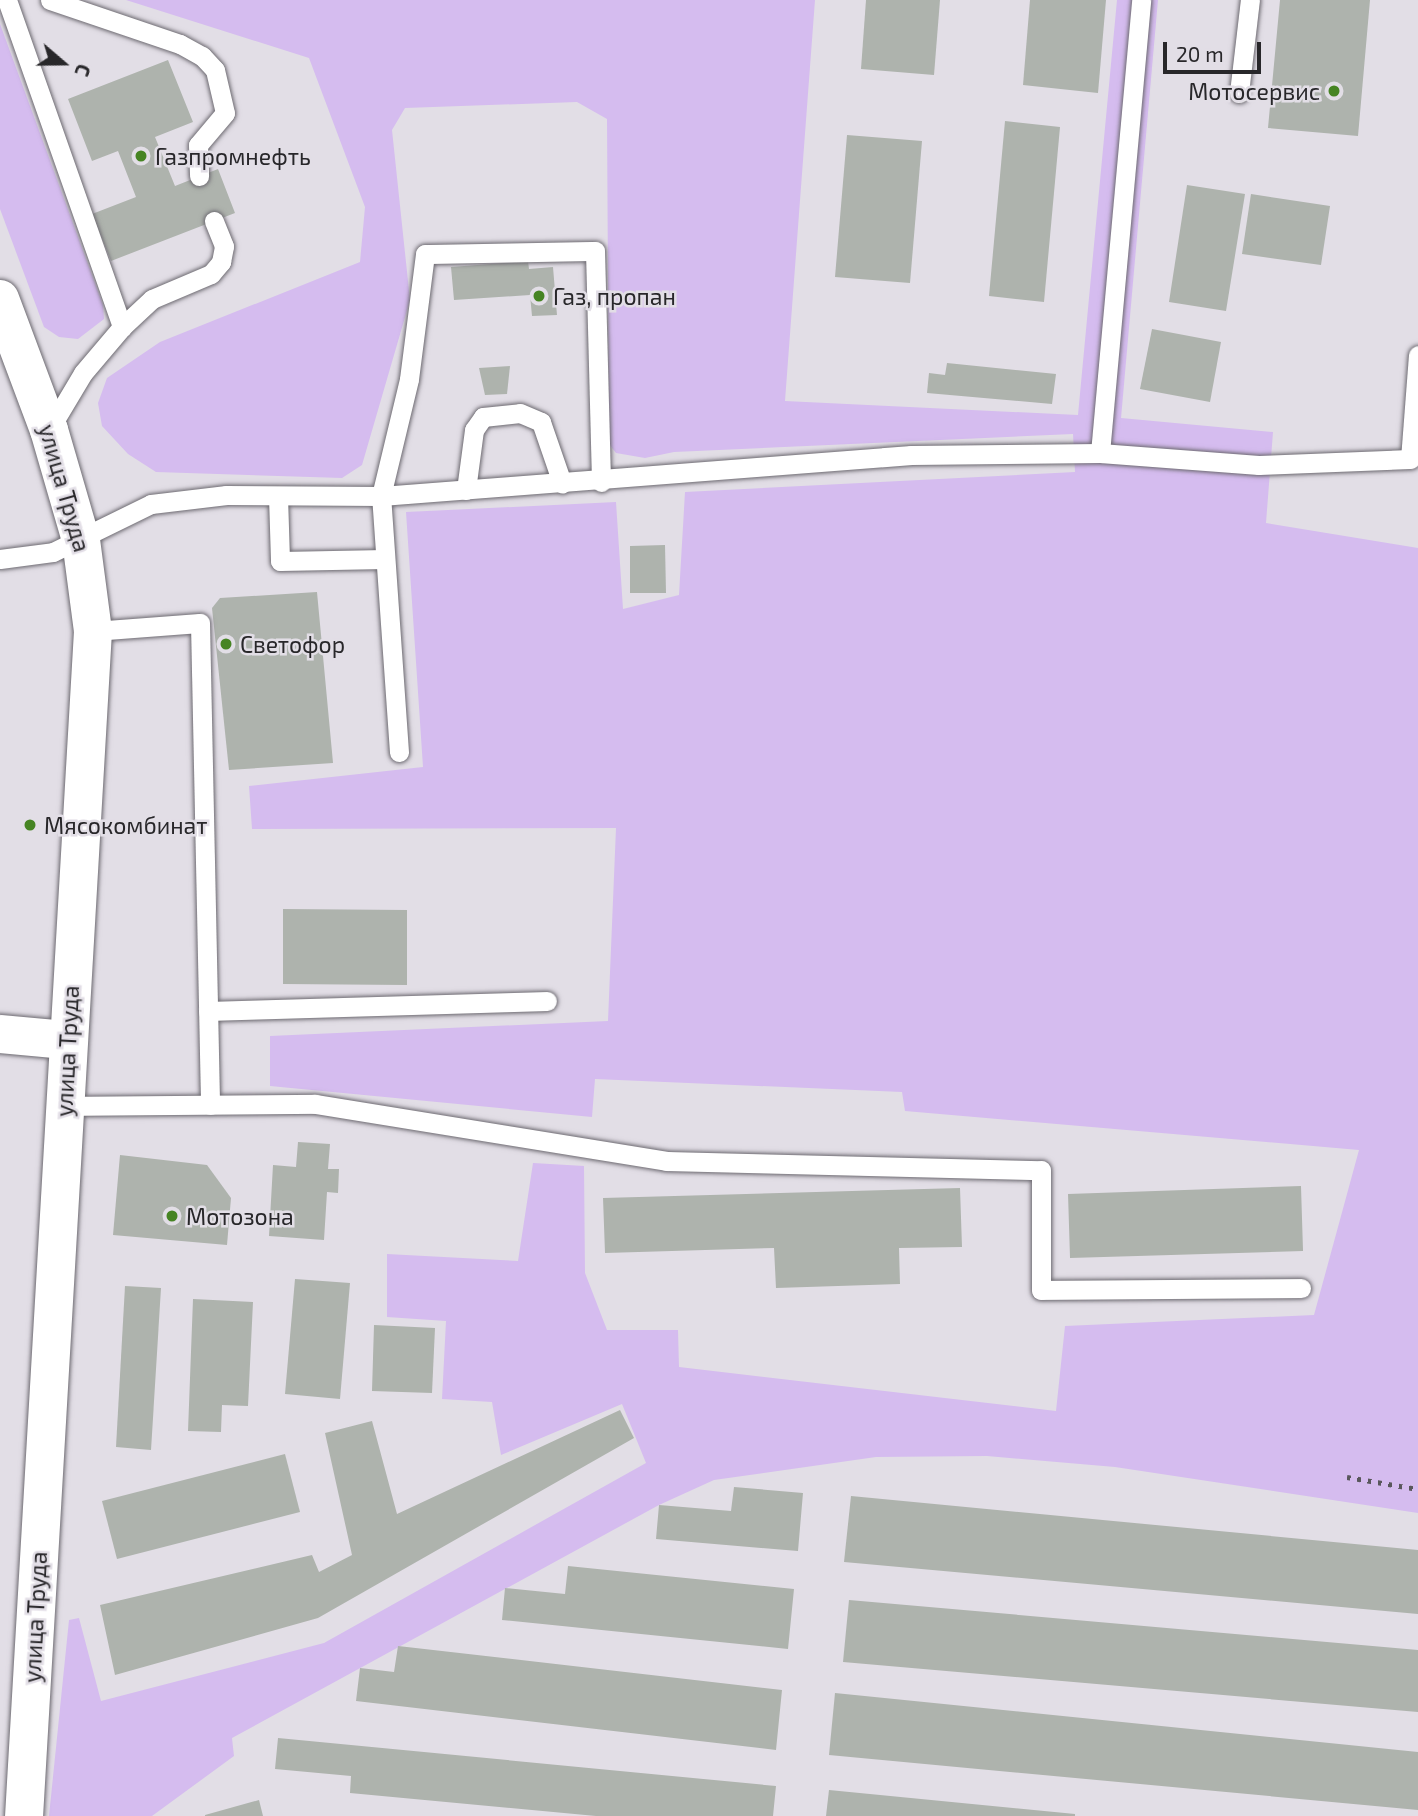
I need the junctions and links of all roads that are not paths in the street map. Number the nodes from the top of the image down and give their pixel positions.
1 (7, 0) edge
2 (50, 0) edge
3 (1141, 0) edge
4 (1250, 0) edge
5 (1239, 93) dead end
6 (199, 176) dead end
7 (214, 221) dead end
8 (0, 299) edge
9 (122, 327) junction
10 (1418, 355) edge
11 (49, 430) junction
12 (1100, 453) junction
13 (601, 482) junction
14 (562, 483) junction
15 (466, 490) junction
16 (278, 496) junction
17 (381, 496) junction
18 (81, 540) junction
19 (0, 559) edge
20 (385, 559) junction
21 (93, 631) junction
22 (399, 752) dead end
23 (547, 1001) dead end
24 (208, 1011) junction
25 (0, 1034) edge
26 (66, 1040) junction
27 (210, 1105) junction
28 (63, 1106) junction
29 (1301, 1288) dead end
30 (24, 1816) edge

1 - 9 lane
2 - 6 lane
3 - 12 lane
4 - 5 lane
7 - 9 lane
8 - 11 street, улица Труда
9 - 11 lane
10 - 12 lane
11 - 18 street, улица Труда
12 - 13 lane
13 - 14 lane
13 - 17 lane
14 - 15 lane
14 - 15 lane
15 - 17 lane
16 - 17 lane
16 - 18 lane
16 - 20 lane
17 - 20 lane
18 - 19 lane
18 - 21 street, улица Труда
20 - 22 lane
21 - 24 lane
21 - 26 street, улица Труда
23 - 24 lane
24 - 27 lane
25 - 26 street
26 - 28 street, улица Труда
27 - 28 lane
27 - 29 lane
28 - 30 street, улица Труда

